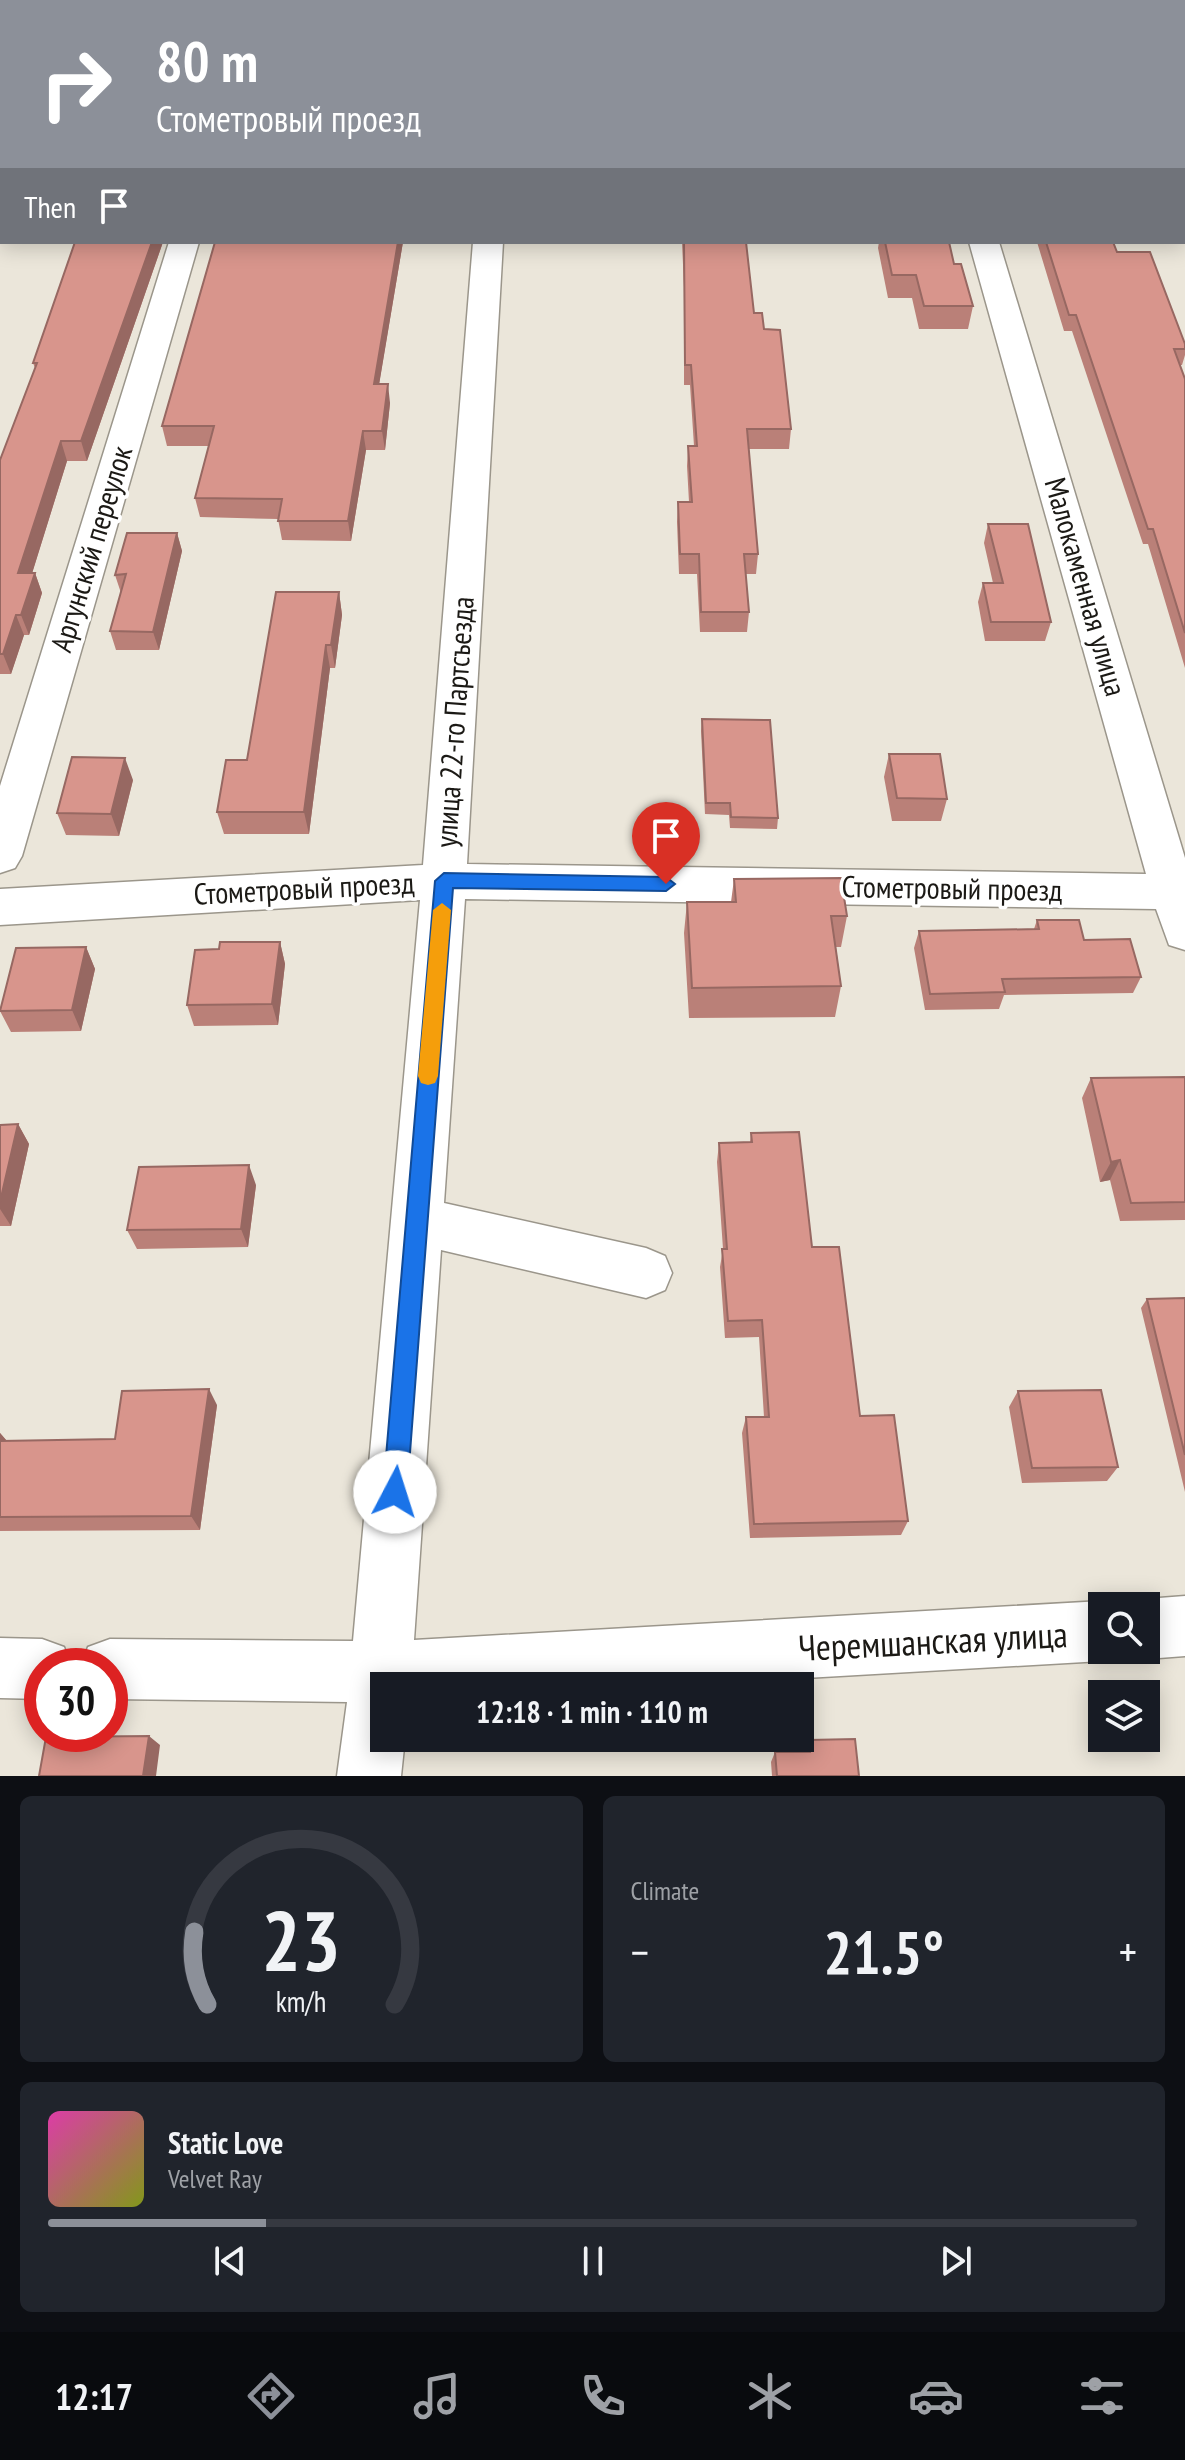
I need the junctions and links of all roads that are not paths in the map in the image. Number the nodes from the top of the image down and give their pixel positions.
1 (183, 244) edge
2 (488, 244) edge
3 (985, 244) edge
4 (0, 856) edge
5 (444, 881) junction
6 (1181, 906) edge
7 (0, 907) edge
8 (417, 1221) junction
9 (646, 1273) dead end
10 (1185, 1626) edge
11 (1160, 1628) edge
12 (1088, 1632) edge
13 (0, 1668) edge
14 (24, 1669) edge
15 (128, 1669) edge
16 (381, 1672) junction
17 (372, 1752) edge
18 (369, 1776) edge

1 - 4 street, Аргунский переулок
2 - 5 street, улица 22-го Партсъезда
3 - 6 street, Малокаменная улица
5 - 6 street, Стометровый проезд
5 - 7 street, Стометровый проезд
5 - 8 street, улица 22-го Партсъезда
8 - 9 street
8 - 16 street, улица 22-го Партсъезда
10 - 11 street
12 - 16 street, Черемшанская улица
13 - 14 street
15 - 16 street, Черемшанская улица
17 - 18 street, улица 22-го Партсъезда

